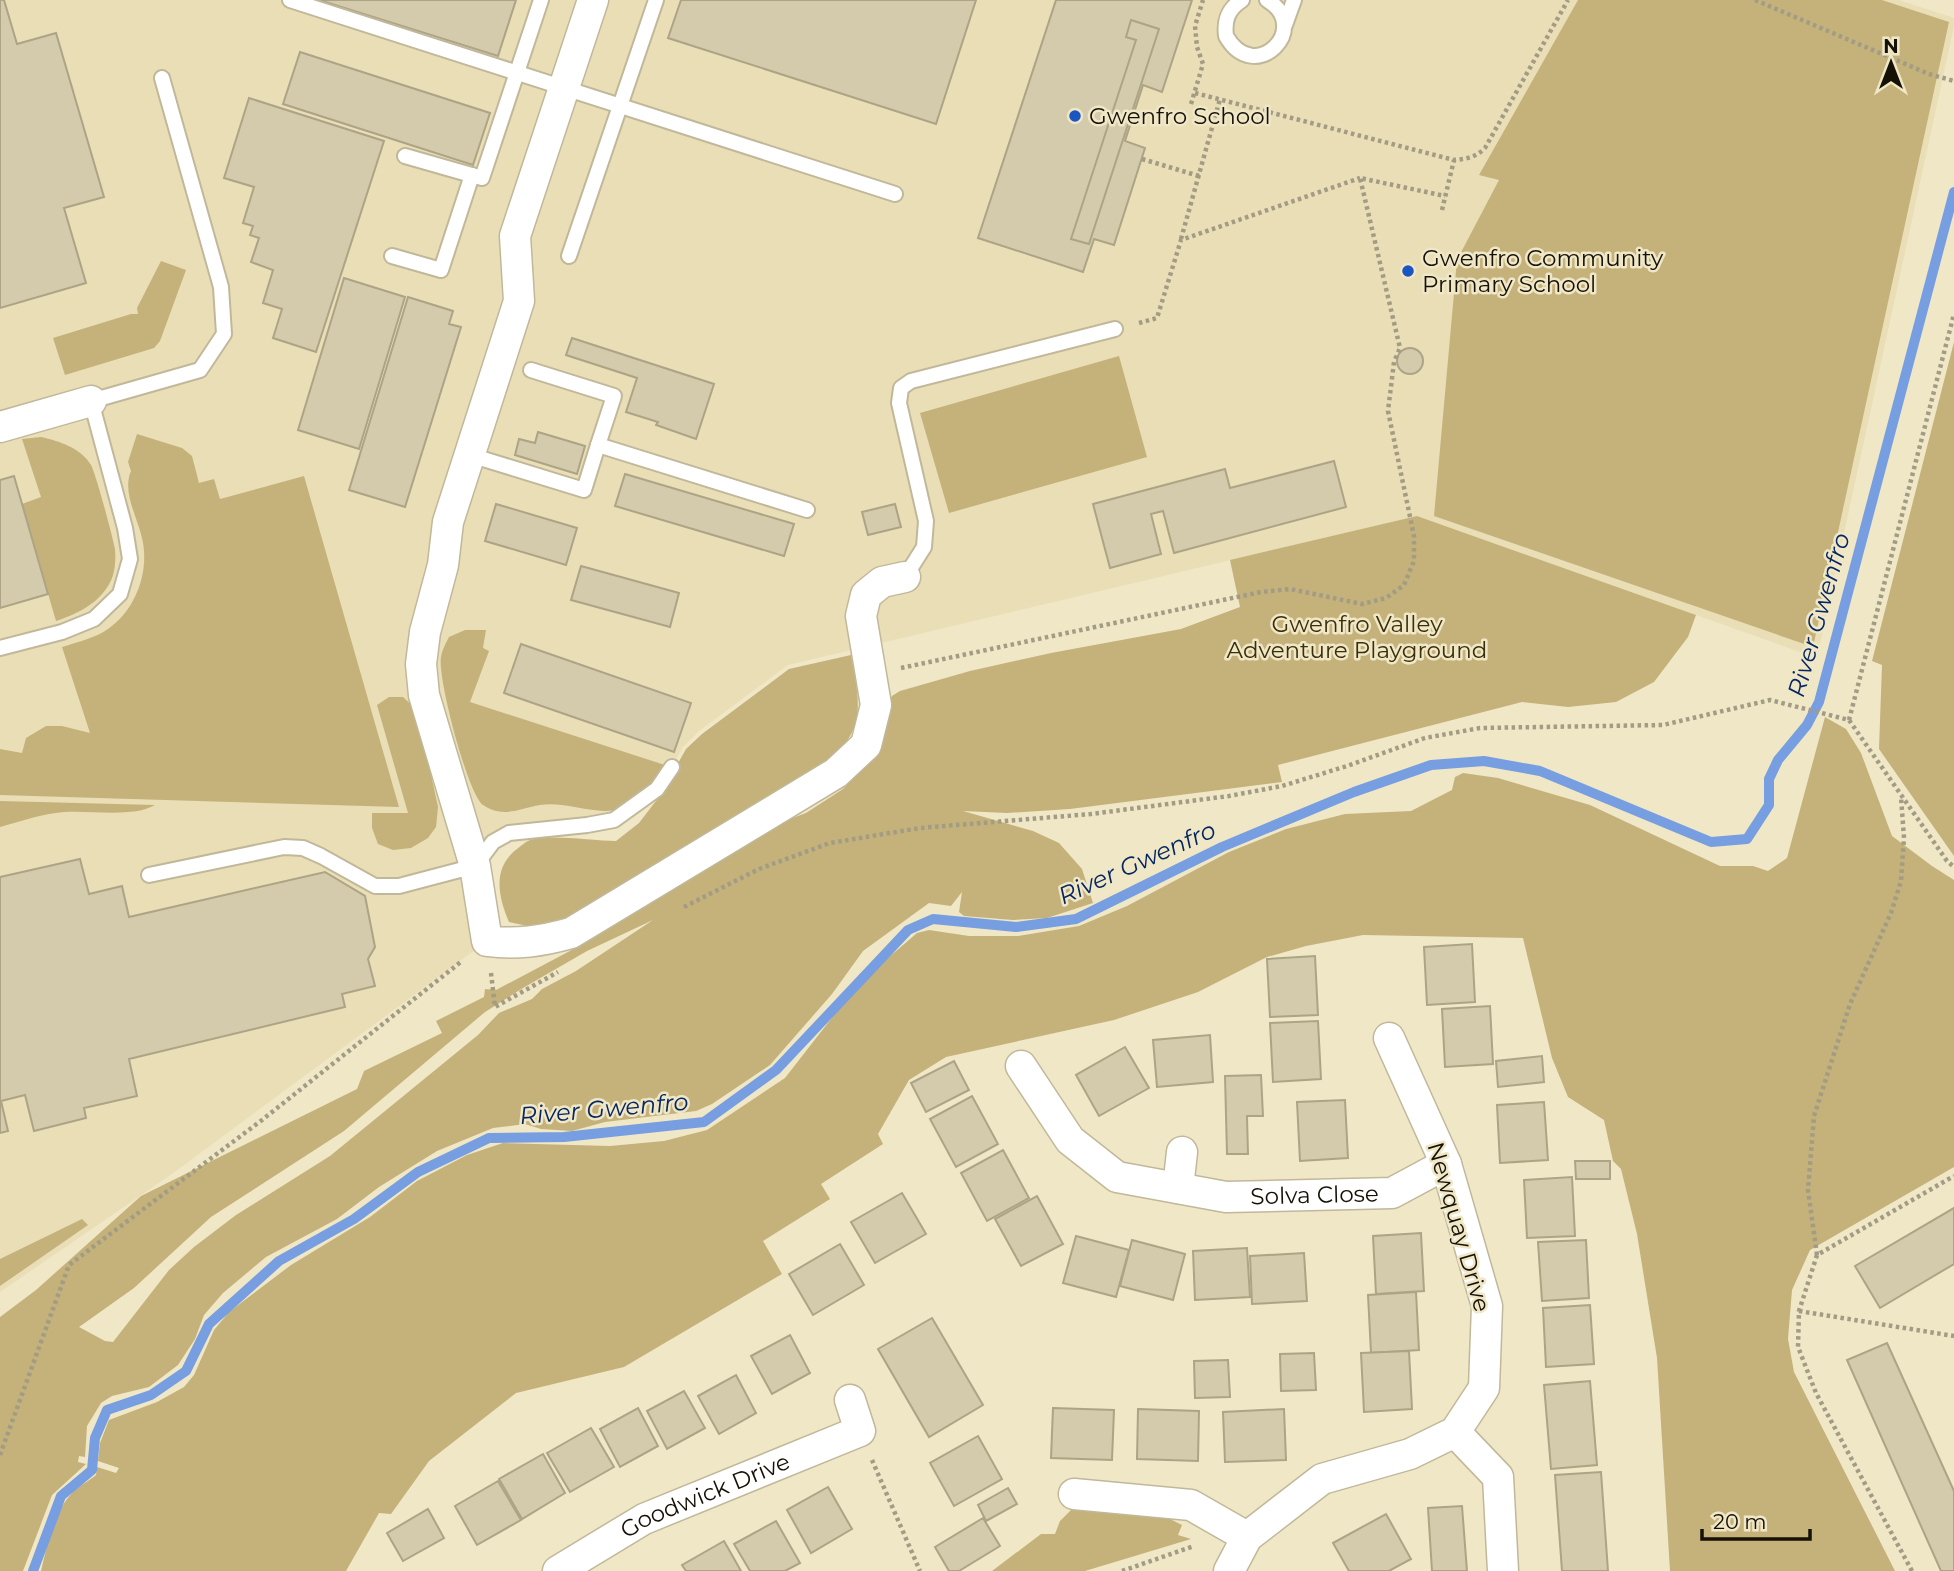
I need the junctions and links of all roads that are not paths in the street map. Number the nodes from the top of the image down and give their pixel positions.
1 (290, 0) edge
2 (541, 0) edge
3 (593, 0) edge
4 (656, 0) edge
5 (1242, 0) edge
6 (1267, 0) edge
7 (1294, 0) edge
8 (1285, 24) junction
9 (517, 73) junction
10 (162, 78) dead end
11 (564, 89) junction
12 (620, 107) junction
13 (405, 156) dead end
14 (472, 175) junction
15 (895, 194) dead end
16 (392, 256) dead end
17 (569, 256) dead end
18 (1115, 329) road end
19 (531, 370) dead end
20 (91, 401) junction
21 (0, 427) edge
22 (598, 445) junction
23 (470, 455) junction
24 (807, 510) dead end
25 (905, 577) joint
26 (0, 648) edge
27 (672, 767) dead end
28 (475, 866) junction
29 (149, 875) dead end
30 (1389, 1038) dead end
31 (1021, 1066) dead end
32 (1182, 1152) dead end
33 (1446, 1164) junction
34 (1178, 1188) junction
35 (850, 1401) dead end
36 (1455, 1432) junction
37 (1074, 1494) dead end
38 (1242, 1534) junction
39 (558, 1571) edge
40 (1229, 1571) edge
41 (1503, 1571) edge

1 - 9 lane
2 - 9 lane
3 - 11 street
4 - 12 lane
5 - 8 lane
6 - 8 lane
7 - 8 lane
9 - 11 lane
9 - 14 lane
10 - 20 lane
11 - 12 lane
11 - 23 street
12 - 15 lane
12 - 17 lane
13 - 14 lane
14 - 16 lane
18 - 25 lane
19 - 22 lane
20 - 21 street
20 - 26 lane
22 - 23 lane
22 - 24 lane
23 - 28 street
25 - 28 street
27 - 28 lane
28 - 29 lane
30 - 33 street, Newquay Drive
31 - 34 street, Solva Close
32 - 34 street
33 - 34 street, Solva Close
33 - 36 street, Newquay Drive
35 - 39 street, Goodwick Drive
36 - 38 street
36 - 41 street
37 - 38 street
38 - 40 street

